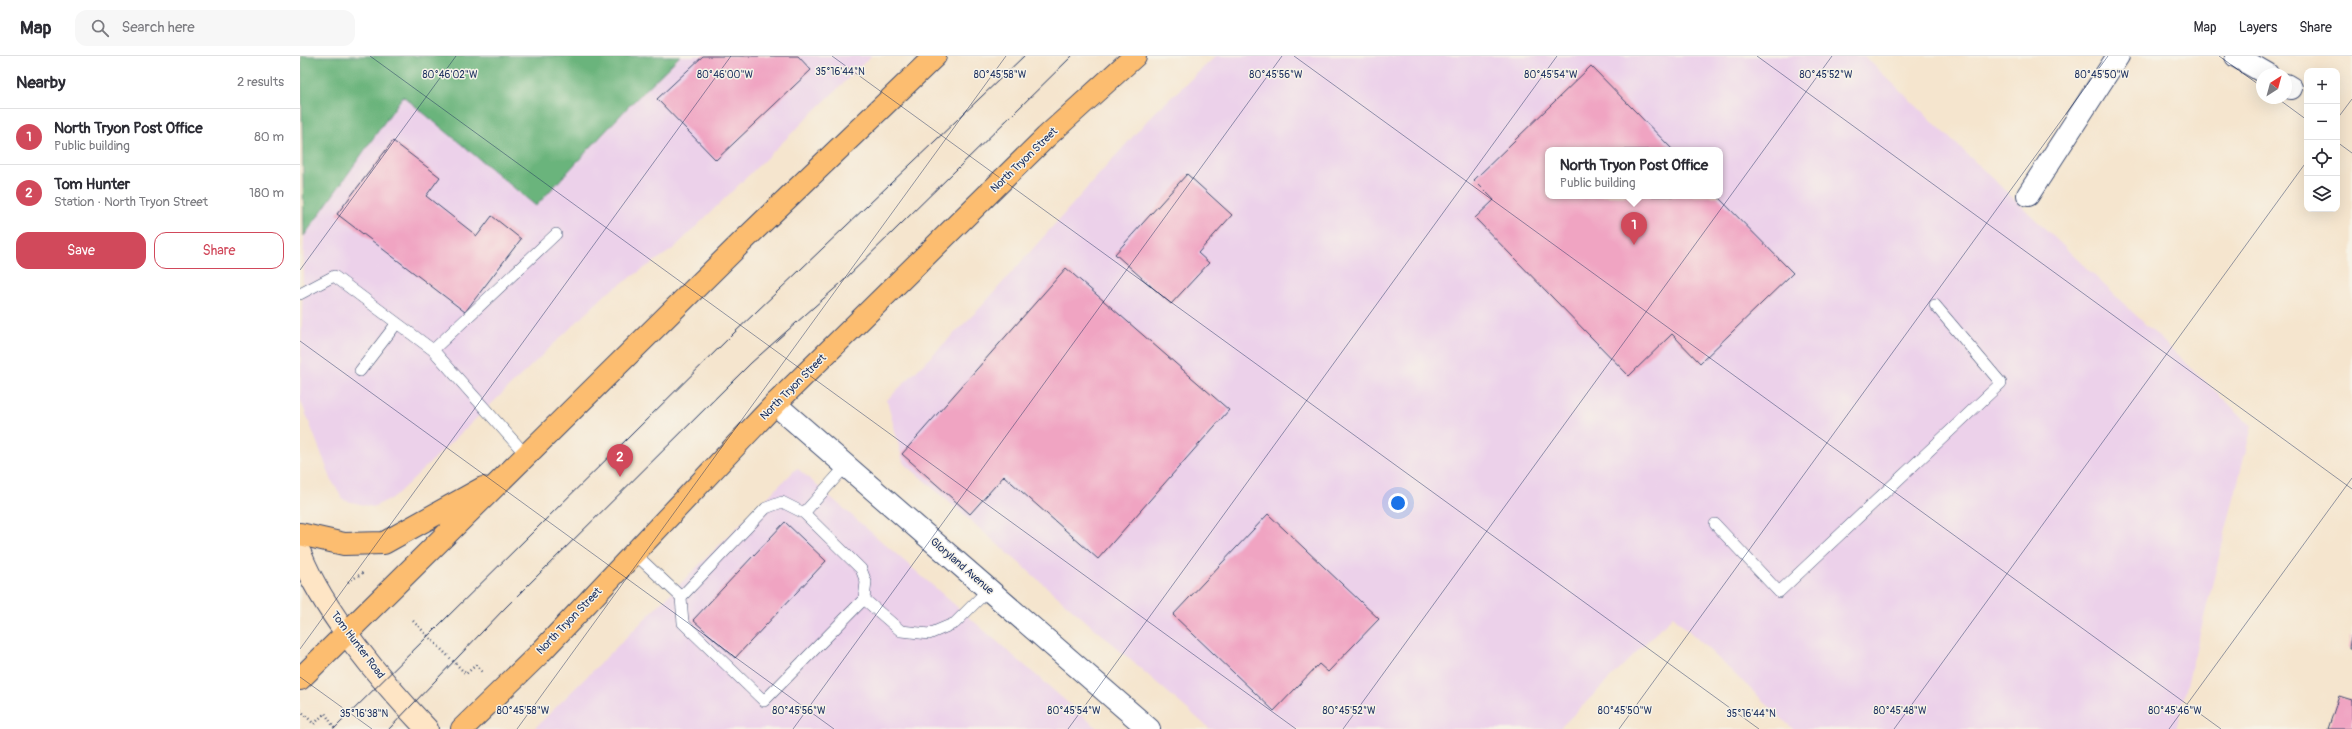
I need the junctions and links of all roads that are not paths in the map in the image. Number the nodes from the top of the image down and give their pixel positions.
1 (935, 56) edge
2 (1135, 56) edge
3 (2118, 56) edge
4 (2236, 56) edge
5 (2257, 68) edge
6 (2028, 196) dead end
7 (556, 234) dead end
8 (300, 294) edge
9 (1935, 305) dead end
10 (397, 323) junction
11 (433, 350) junction
12 (360, 371) dead end
13 (776, 404) junction
14 (526, 455) junction
15 (846, 466) junction
16 (506, 475) junction
17 (804, 513) junction
18 (1715, 524) dead end
19 (300, 534) edge
20 (300, 553) edge
21 (634, 553) junction
22 (989, 589) junction
23 (681, 597) junction
24 (864, 599) junction
25 (346, 632) junction
26 (300, 679) edge
27 (1147, 728) edge
28 (427, 729) edge
29 (462, 729) edge

1 - 14 main road
2 - 13 main road, North Tryon Street
3 - 6 street
4 - 5 street
7 - 11 lane
8 - 10 lane
9 - 18 lane
10 - 11 lane
10 - 12 lane
11 - 14 lane
13 - 15 street, Gloryland Avenue
13 - 21 main road, North Tryon Street
14 - 16 main road
15 - 17 lane
15 - 22 street, Gloryland Avenue
16 - 19 main road
16 - 25 main road
17 - 23 lane
17 - 24 lane
20 - 25 street, Tom Hunter Road
21 - 23 lane
21 - 29 main road, North Tryon Street
22 - 24 lane
22 - 27 street, Gloryland Avenue
23 - 24 lane
25 - 26 main road
25 - 28 street, Tom Hunter Road

